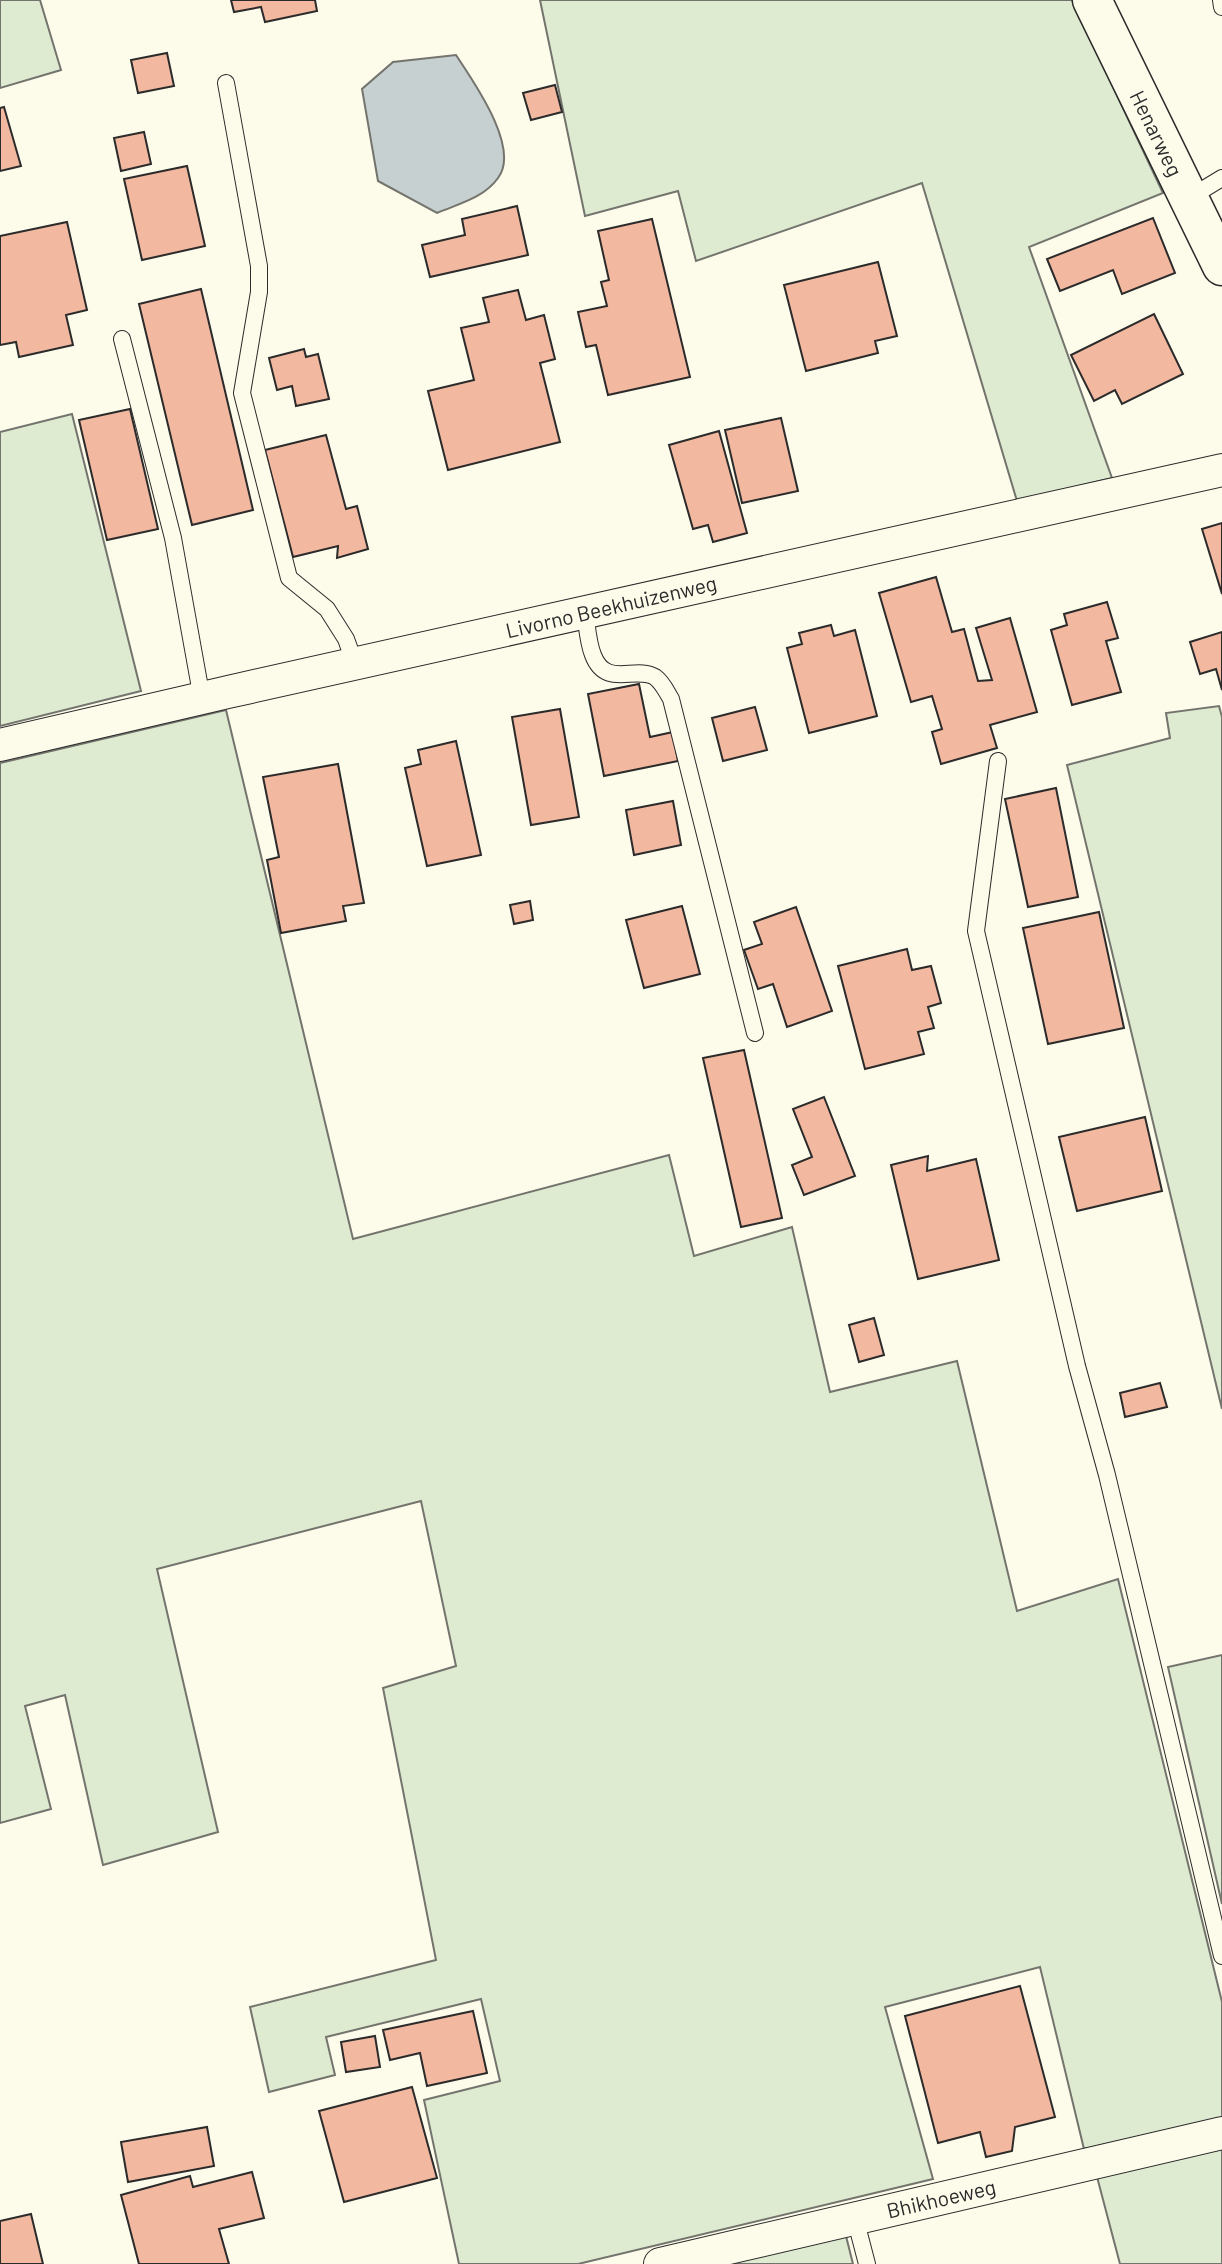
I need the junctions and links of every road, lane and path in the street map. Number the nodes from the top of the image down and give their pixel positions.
1 (1092, 0) edge
2 (1221, 0) edge
3 (1222, 7) edge
4 (226, 83) dead end
5 (1222, 178) edge
6 (1189, 198) junction
7 (1222, 266) edge
8 (122, 339) dead end
9 (1222, 470) edge
10 (585, 612) junction
11 (355, 664) junction
12 (202, 699) junction
13 (0, 746) edge
14 (998, 761) dead end
15 (755, 1033) dead end
16 (1222, 1956) edge
17 (1222, 2133) edge
18 (855, 2218) junction
19 (660, 2264) edge
20 (867, 2264) edge

1 - 6 street, Henarweg
2 - 3 lane
4 - 11 lane
5 - 6 lane
6 - 7 street, Henarweg
8 - 12 lane
9 - 10 street, Livorno Beekhuizenweg
10 - 11 street, Livorno Beekhuizenweg
10 - 15 lane
11 - 12 street, Livorno Beekhuizenweg
12 - 13 street, Livorno Beekhuizenweg
14 - 16 lane
17 - 18 street, Bhikhoeweg
18 - 19 street, Bhikhoeweg
18 - 20 lane

